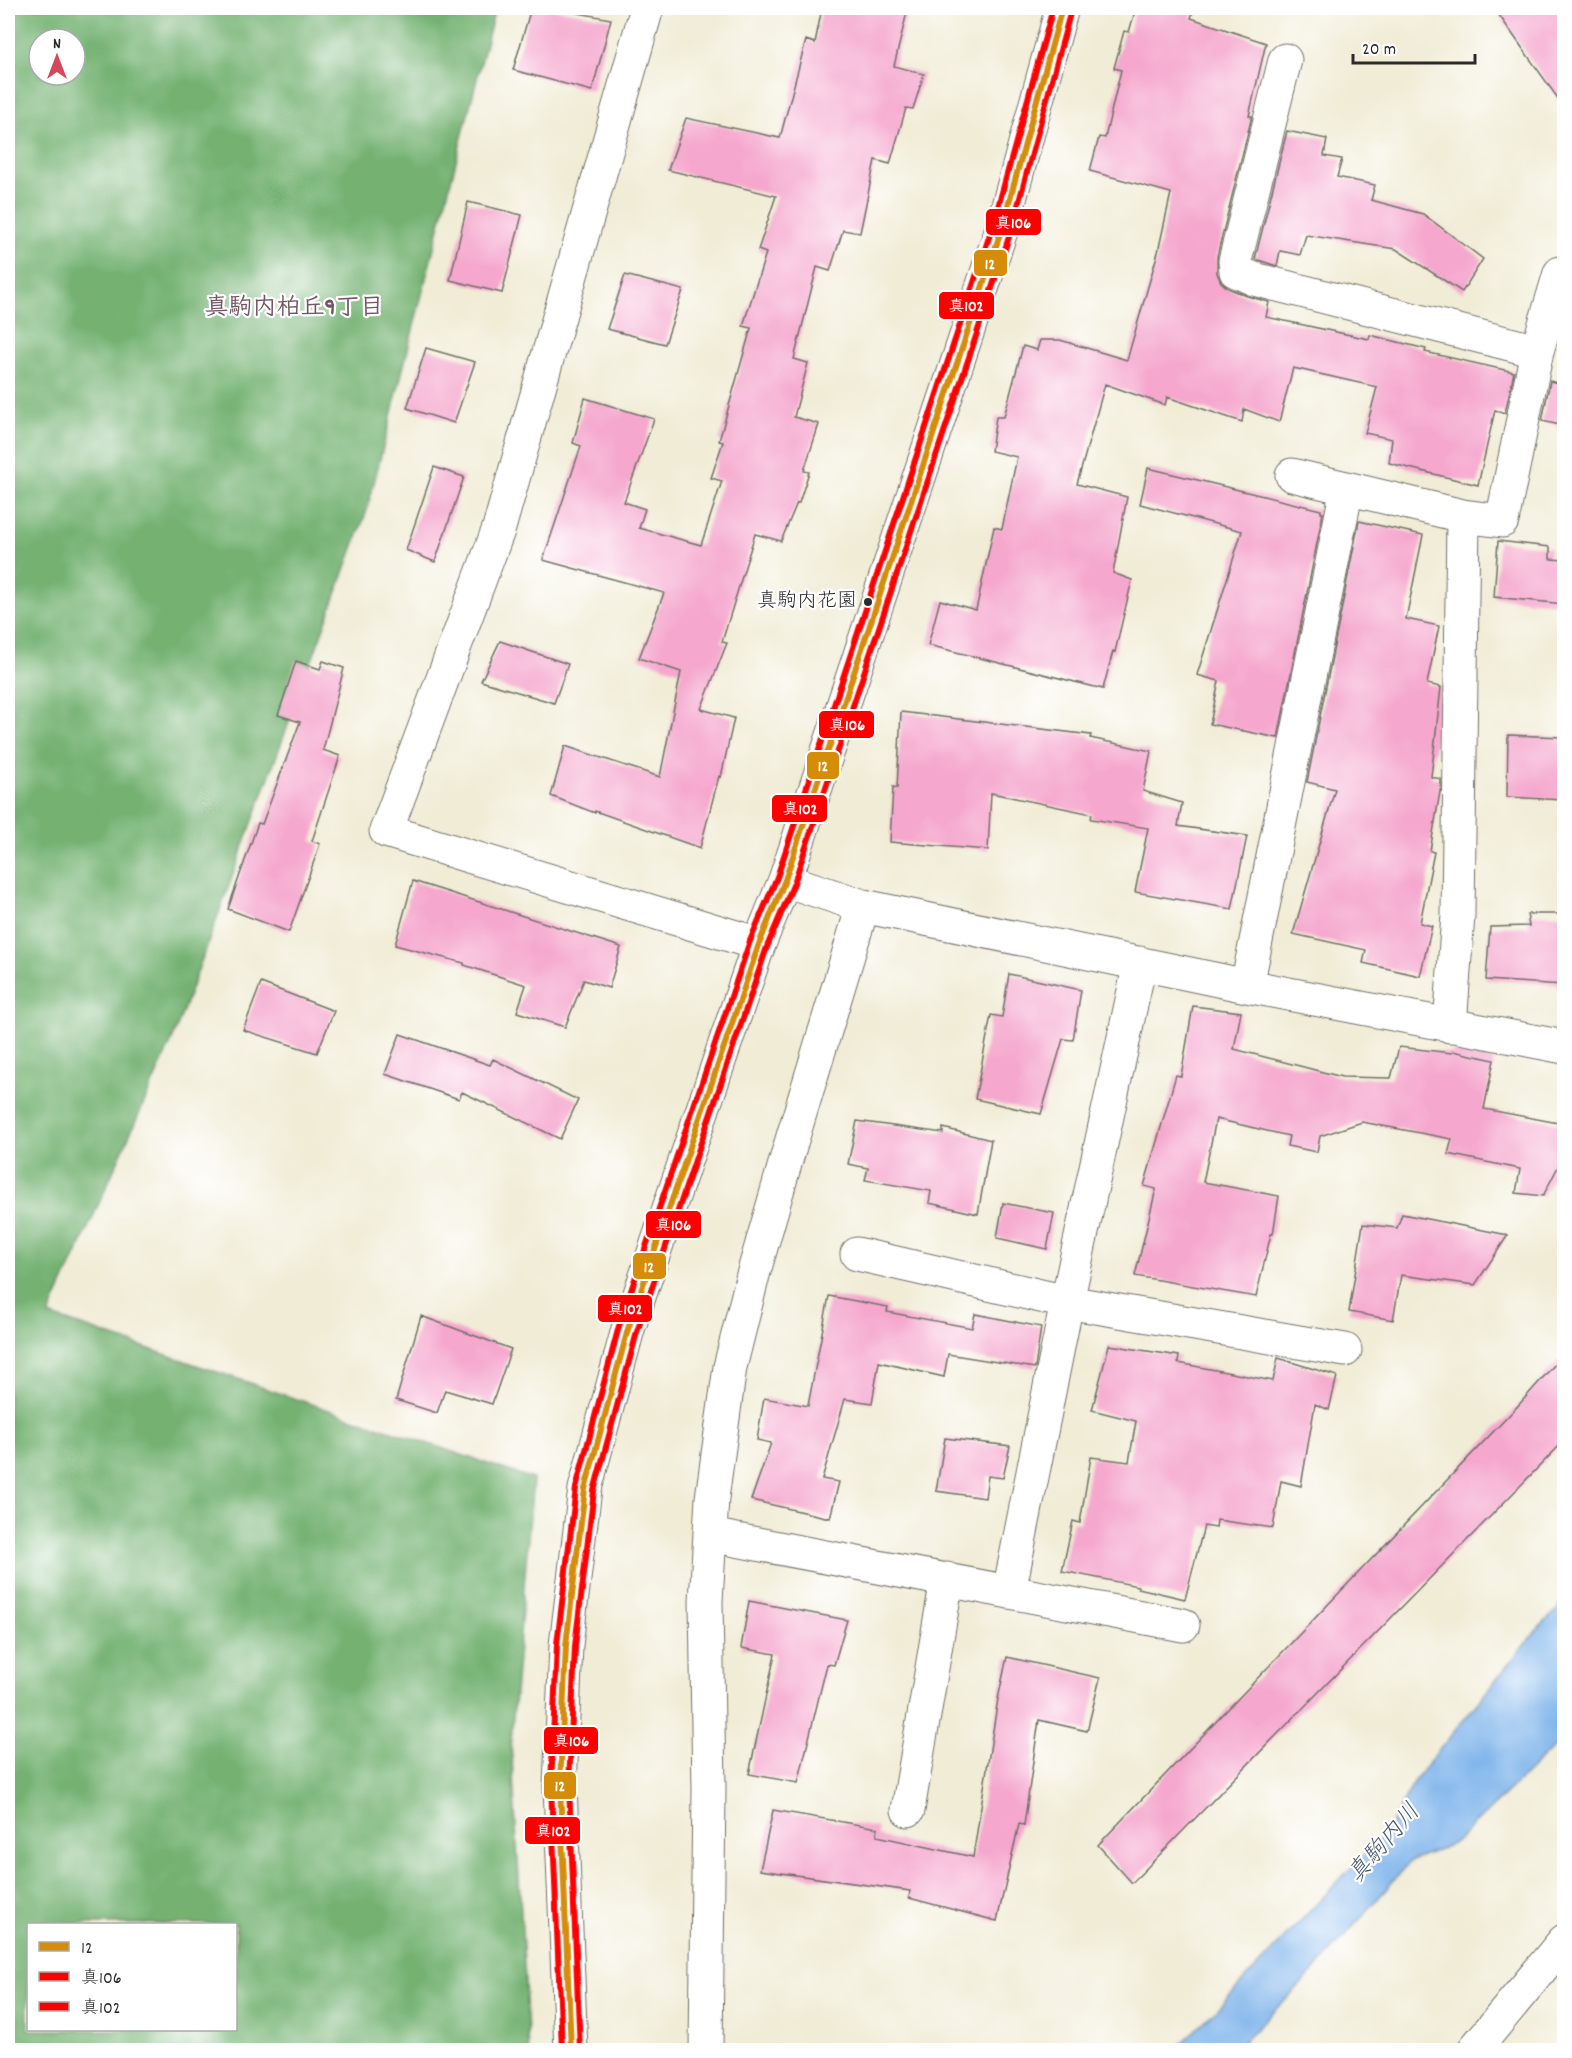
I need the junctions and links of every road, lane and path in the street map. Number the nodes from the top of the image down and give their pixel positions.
1 (647, 8) edge
2 (1062, 8) edge
3 (1285, 60) dead end
4 (1564, 277) edge
5 (1537, 351) junction
6 (1292, 475) dead end
7 (1347, 488) junction
8 (1463, 516) junction
9 (785, 880) junction
10 (863, 906) junction
11 (759, 944) junction
12 (1140, 963) junction
13 (1247, 986) junction
14 (1450, 1026) junction
15 (1564, 1047) edge
16 (857, 1254) dead end
17 (1066, 1302) junction
18 (1345, 1350) dead end
19 (710, 1535) junction
20 (947, 1579) junction
21 (1009, 1592) junction
22 (1183, 1625) dead end
23 (908, 1810) dead end
24 (1564, 1941) edge
25 (571, 2050) edge
26 (706, 2050) edge
27 (1474, 2050) edge

1 - 11 main road
2 - 9 main road
3 - 5 main road
4 - 5 main road
5 - 8 main road
6 - 7 main road
7 - 8 main road
7 - 13 main road
8 - 14 main road
9 - 10 main road
9 - 11 main road
10 - 12 main road
10 - 19 main road
11 - 25 main road
12 - 13 main road
12 - 17 main road
13 - 14 main road
14 - 15 main road
16 - 17 main road
17 - 18 main road
17 - 21 main road
19 - 20 main road
19 - 26 main road
20 - 21 main road
20 - 23 main road
21 - 22 main road
24 - 27 main road

